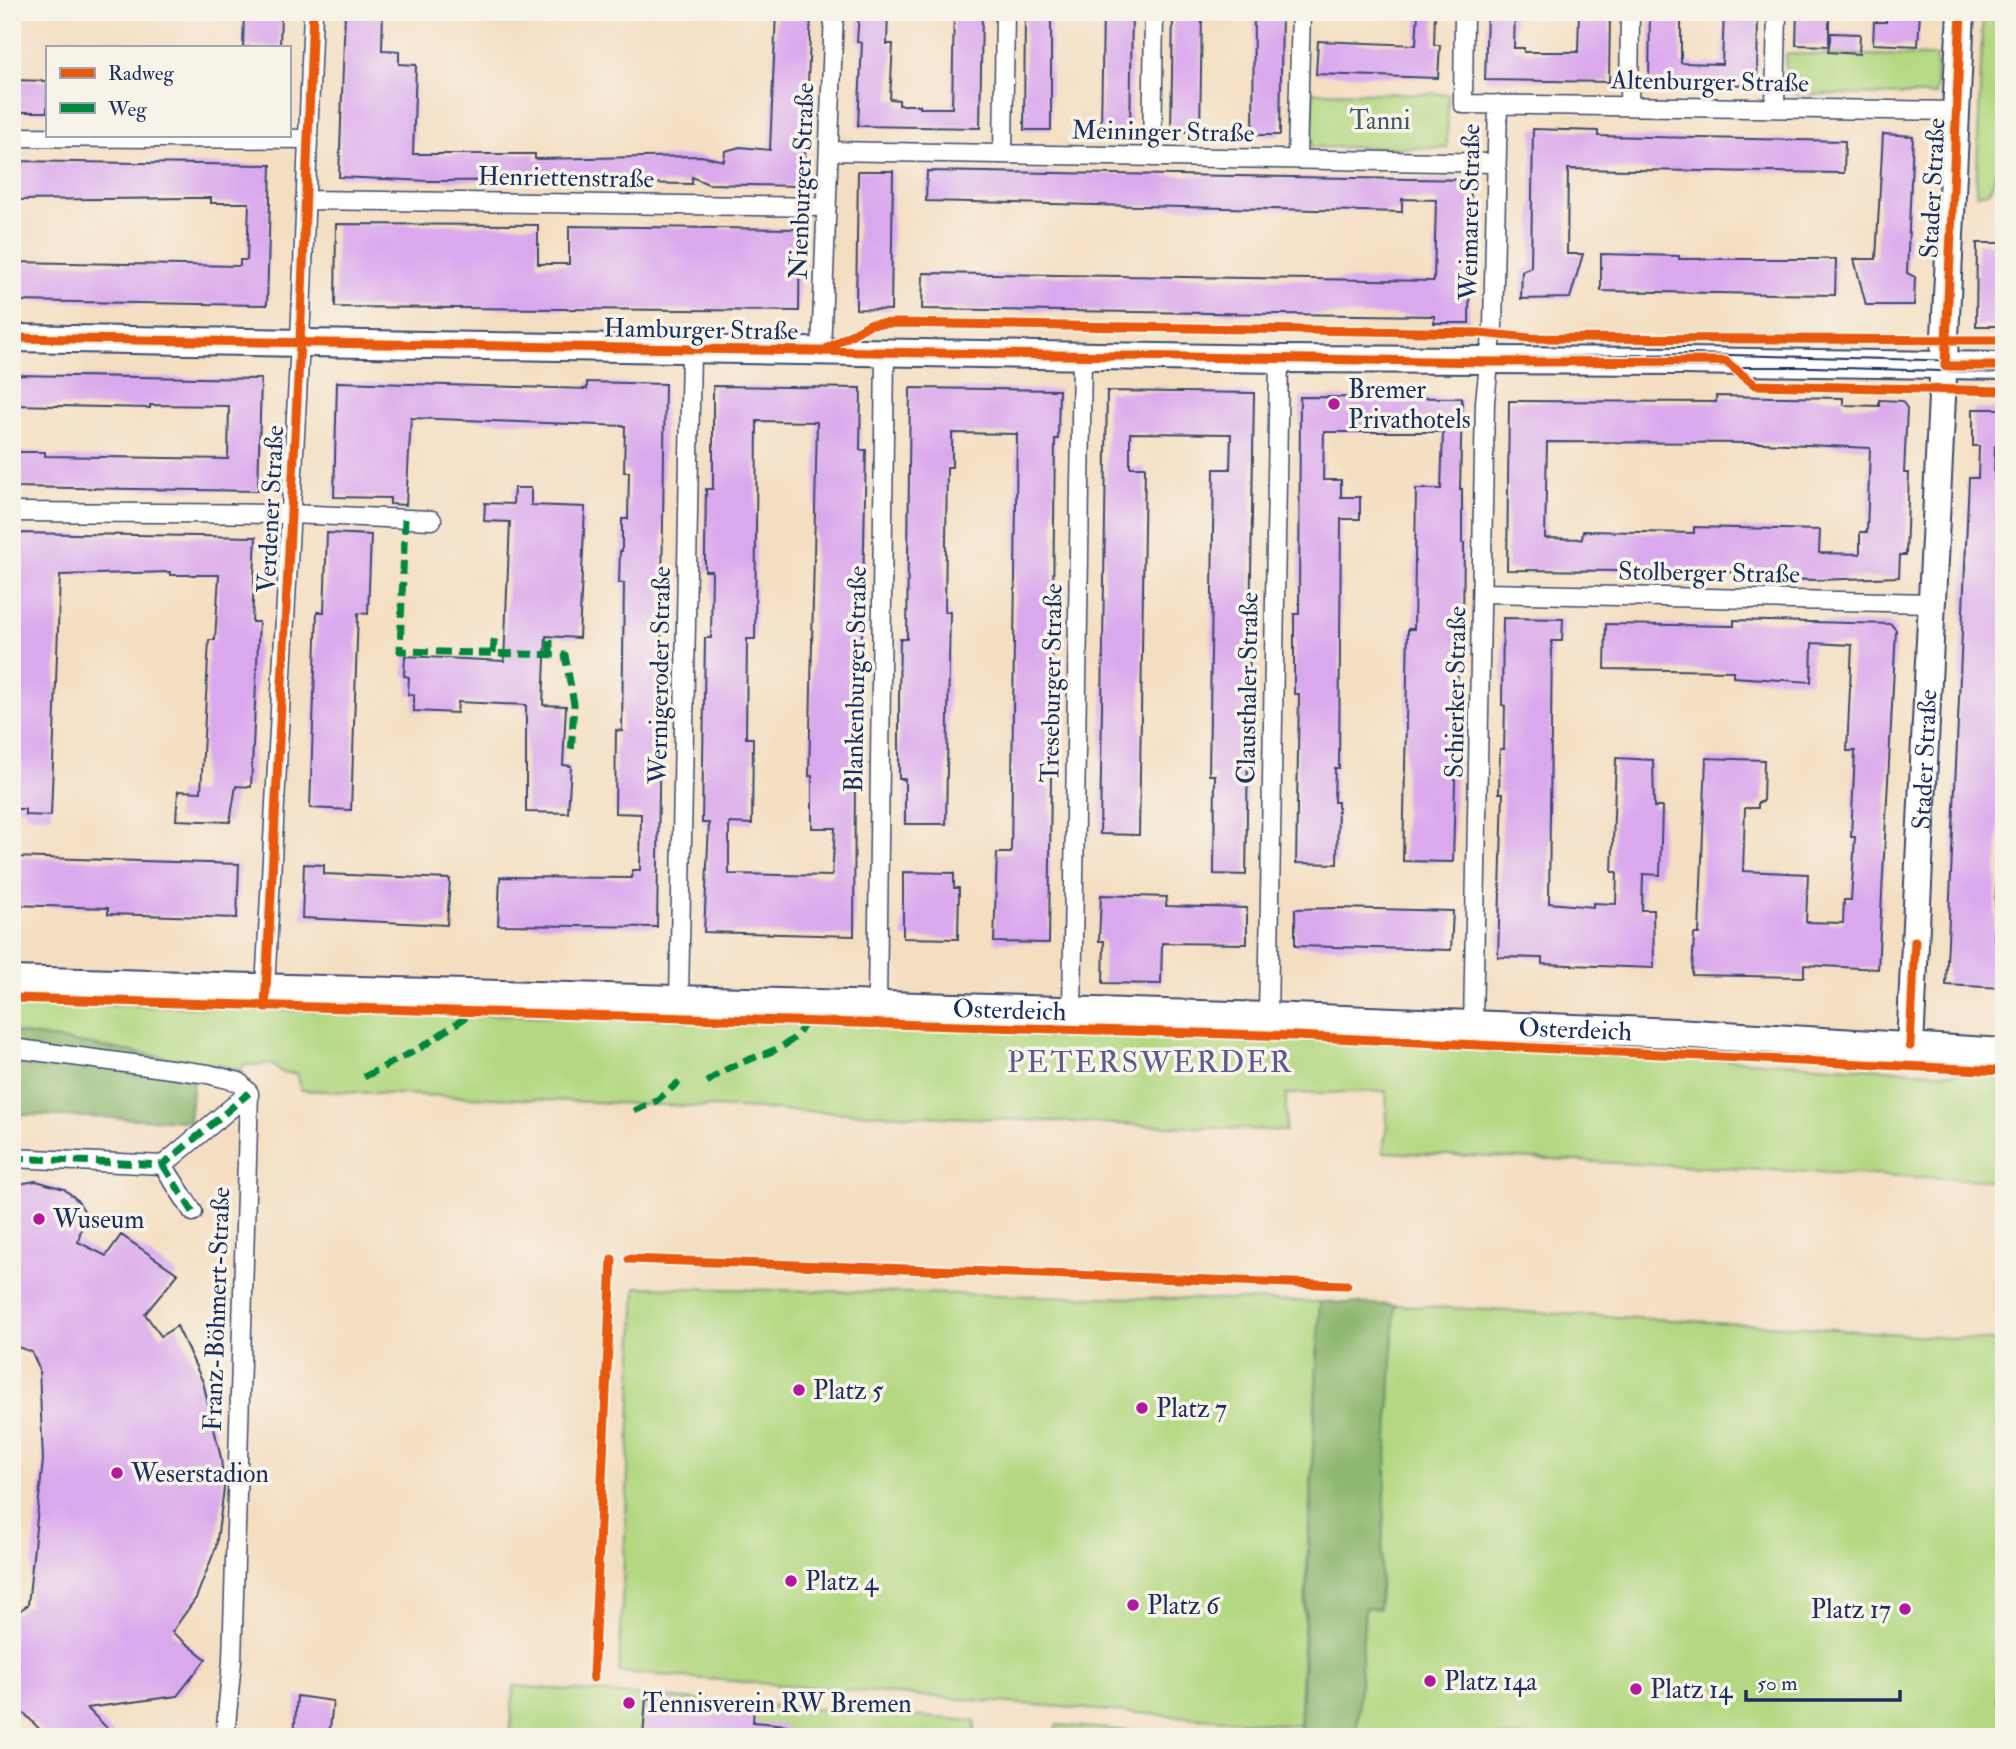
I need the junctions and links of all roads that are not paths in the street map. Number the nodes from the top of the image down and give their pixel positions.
1 (313, 12) edge
2 (834, 12) edge
3 (1005, 12) edge
4 (1154, 12) edge
5 (1301, 12) edge
6 (1464, 12) edge
7 (1630, 12) edge
8 (1777, 12) edge
9 (1961, 12) edge
10 (1498, 104) junction
11 (1629, 106) junction
12 (1775, 108) junction
13 (1956, 111) junction
14 (12, 137) edge
15 (308, 139) junction
16 (829, 151) junction
17 (1003, 154) junction
18 (1152, 157) junction
19 (1297, 159) junction
20 (1496, 163) junction
21 (306, 200) junction
22 (827, 207) junction
23 (12, 338) edge
24 (300, 342) junction
25 (691, 350) junction
26 (821, 352) junction
27 (885, 353) junction
28 (1082, 356) junction
29 (1279, 359) junction
30 (1489, 362) junction
31 (1945, 366) junction
32 (2004, 366) edge
33 (12, 512) edge
34 (290, 514) junction
35 (432, 520) dead end
36 (1484, 593) junction
37 (1933, 603) junction
38 (12, 981) edge
39 (265, 988) junction
40 (679, 1000) junction
41 (877, 1006) junction
42 (1072, 1011) junction
43 (1268, 1017) junction
44 (1473, 1024) junction
45 (1910, 1046) junction
46 (12, 1048) edge
47 (2004, 1053) edge
48 (249, 1093) junction
49 (12, 1158) edge
50 (163, 1165) junction
51 (193, 1212) dead end
52 (225, 1737) edge

1 - 15 street, Verdener Straße
2 - 16 street, Nienburger Straße
3 - 17 street
4 - 18 street
5 - 19 street
6 - 10 street, Altenburger Straße
7 - 11 street
8 - 12 street
9 - 13 street, Stader Straße
10 - 11 street, Altenburger Straße
10 - 20 street, Weimarer Straße
11 - 12 street, Altenburger Straße
12 - 13 street, Altenburger Straße
13 - 31 street, Stader Straße
14 - 15 street
15 - 21 street, Verdener Straße
16 - 17 street, Meininger Straße
16 - 22 street, Nienburger Straße
17 - 18 street, Meininger Straße
18 - 19 street, Meininger Straße
19 - 20 street, Meininger Straße
20 - 30 street, Weimarer Straße
21 - 22 street, Henriettenstraße
21 - 24 street, Verdener Straße
22 - 26 street, Nienburger Straße
23 - 24 street, Hamburger Straße
24 - 25 street, Hamburger Straße
24 - 34 street, Verdener Straße
25 - 26 street, Hamburger Straße
25 - 40 street, Wernigeroder Straße
26 - 27 street, Hamburger Straße
27 - 28 street, Hamburger Straße
27 - 41 street, Blankenburger Straße
28 - 29 street, Hamburger Straße
28 - 42 street, Treseburger Straße
29 - 30 street, Hamburger Straße
29 - 43 street, Clausthaler Straße
30 - 31 street, Hamburger Straße
30 - 36 street, Schierker Straße
31 - 32 street, Hamburger Straße
31 - 37 street, Stader Straße
33 - 34 street
34 - 35 street
34 - 39 street, Verdener Straße
36 - 37 street, Stolberger Straße
36 - 44 street, Schierker Straße
37 - 45 street, Stader Straße
38 - 39 main road, Osterdeich
39 - 40 main road, Osterdeich
40 - 41 main road, Osterdeich
41 - 42 main road, Osterdeich
42 - 43 main road, Osterdeich
43 - 44 main road, Osterdeich
44 - 45 main road, Osterdeich
45 - 47 main road, Osterdeich
46 - 48 street
48 - 50 street
48 - 52 street, Franz-Böhmert-Straße
49 - 50 street
50 - 51 street, Franz-Böhmert-Straße

